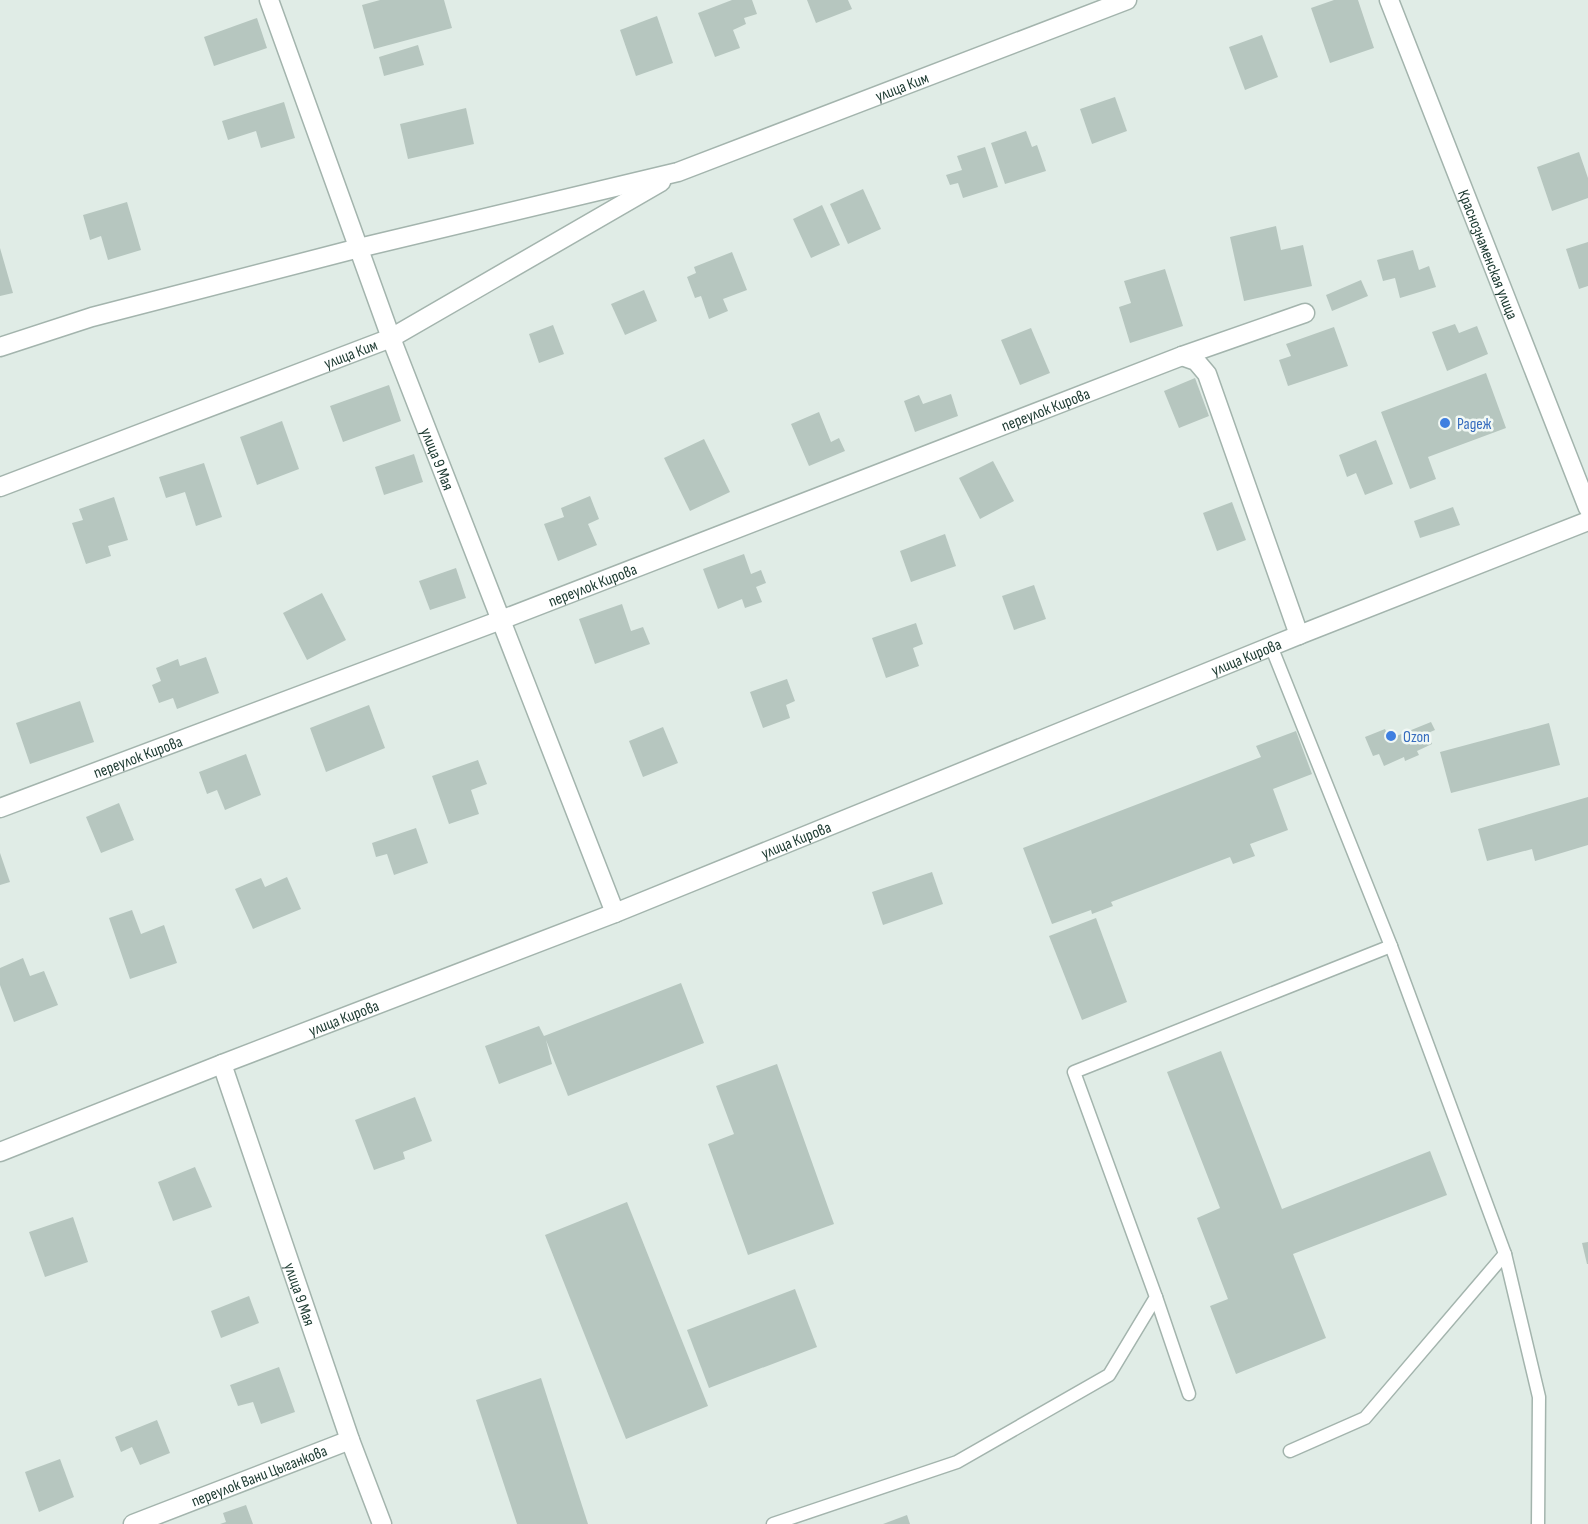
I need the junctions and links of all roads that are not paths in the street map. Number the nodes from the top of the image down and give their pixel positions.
1 (269, 0) edge
2 (1127, 0) edge
3 (1389, 0) edge
4 (678, 172) junction
5 (358, 248) junction
6 (1305, 313) dead end
7 (391, 338) junction
8 (0, 347) edge
9 (1182, 356) junction
10 (0, 487) edge
11 (1588, 508) edge
12 (1588, 521) edge
13 (501, 620) junction
14 (1299, 635) junction
15 (1272, 646) junction
16 (0, 808) edge
17 (615, 913) junction
18 (1392, 946) junction
19 (222, 1064) junction
20 (0, 1152) edge
21 (1505, 1254) junction
22 (1156, 1297) junction
23 (1189, 1394) dead end
24 (350, 1440) junction
25 (1290, 1451) dead end
26 (133, 1524) edge
27 (382, 1524) edge
28 (773, 1524) edge
29 (1538, 1524) edge

1 - 5 street, улица 9 Мая
2 - 4 street, улица Ким
3 - 11 street, Краснознаменская улица
4 - 5 street, улица Ким
4 - 7 street, улица Ким
5 - 7 street, улица 9 Мая
5 - 8 street, улица Ким
6 - 9 street, переулок Кирова
7 - 10 street, улица Ким
7 - 13 street, улица 9 Мая
9 - 13 street, переулок Кирова
9 - 14 street
12 - 14 street, улица Кирова
13 - 16 street, переулок Кирова
13 - 17 street, улица 9 Мая
14 - 15 street, улица Кирова
15 - 17 street, улица Кирова
15 - 18 lane
17 - 19 street, улица Кирова
18 - 21 lane
18 - 22 lane
19 - 20 street, улица Кирова
19 - 24 street, улица 9 Мая
21 - 25 lane
21 - 29 lane
22 - 23 lane
22 - 28 lane
24 - 26 street, переулок Вани Цыганкова
24 - 27 street, улица 9 Мая

